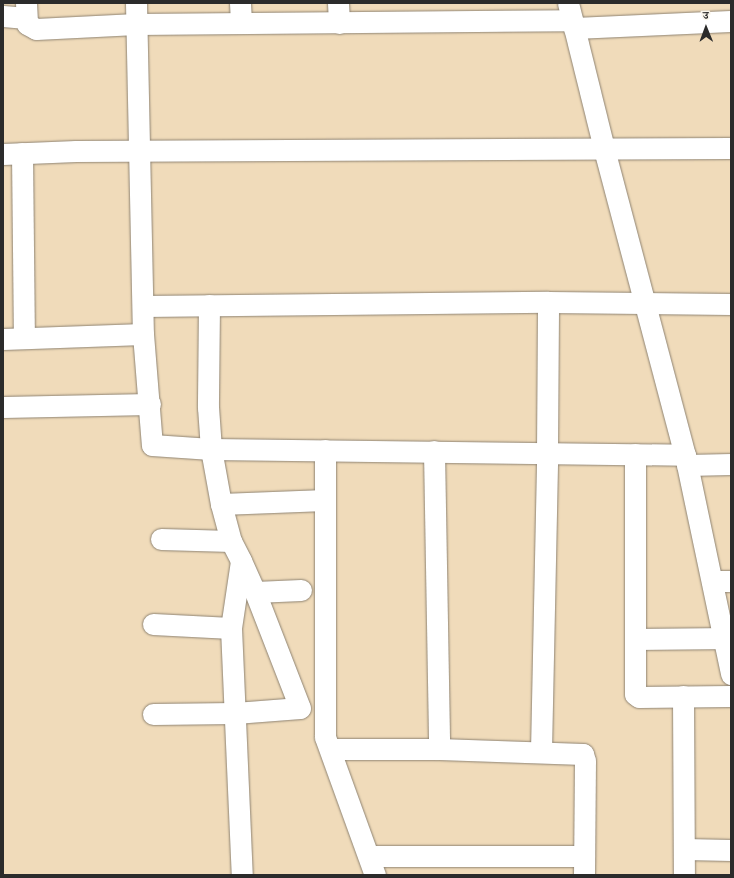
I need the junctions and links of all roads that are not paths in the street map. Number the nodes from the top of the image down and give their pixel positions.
1 (136, 3) edge
2 (240, 3) edge
3 (26, 10) edge
4 (445, 12) edge
5 (338, 13) edge
6 (3, 16) edge
7 (571, 17) edge
8 (731, 21) edge
9 (136, 24) junction
10 (241, 24) junction
11 (731, 148) edge
12 (604, 149) junction
13 (139, 151) junction
14 (13, 153) edge
15 (548, 302) junction
16 (646, 303) junction
17 (731, 304) edge
18 (209, 305) junction
19 (143, 306) junction
20 (143, 334) junction
21 (24, 338) junction
22 (3, 339) edge
23 (150, 404) junction
24 (3, 407) edge
25 (211, 449) junction
26 (325, 450) junction
27 (434, 451) junction
28 (547, 453) junction
29 (635, 454) junction
30 (686, 460) junction
31 (731, 464) edge
32 (325, 500) junction
33 (221, 504) junction
34 (161, 539) dead end
35 (231, 541) junction
36 (241, 561) junction
37 (721, 581) edge
38 (301, 590) dead end
39 (255, 592) junction
40 (153, 624) dead end
41 (231, 628) junction
42 (727, 638) edge
43 (635, 639) junction
44 (731, 674) edge
45 (683, 696) junction
46 (731, 696) edge
47 (235, 713) junction
48 (153, 714) dead end
49 (330, 749) junction
50 (439, 749) junction
51 (541, 751) junction
52 (684, 849) junction
53 (731, 850) edge
54 (372, 865) edge
55 (584, 866) edge
56 (242, 875) edge
57 (684, 875) edge

1 - 9 street
2 - 10 street
3 - 6 street
3 - 9 street
4 - 5 street
4 - 7 street
5 - 10 street
7 - 8 street
7 - 12 street
9 - 10 street
9 - 13 street
11 - 12 street
12 - 13 street
12 - 16 street
13 - 14 street
13 - 19 street
14 - 21 street
15 - 16 street
15 - 18 street
15 - 28 street
16 - 17 street
16 - 30 street
18 - 19 street
18 - 25 street
19 - 20 street
20 - 21 street
20 - 23 street
21 - 22 street
23 - 24 street
23 - 25 street
25 - 26 street
25 - 33 street
26 - 27 street
26 - 32 street
27 - 28 street
27 - 50 street
28 - 29 street
28 - 51 street
29 - 30 street
29 - 43 street
30 - 31 street
30 - 37 street
32 - 33 street
32 - 49 street
33 - 35 street
34 - 35 street
35 - 36 street
36 - 39 street
36 - 41 street
37 - 42 street
38 - 39 street
39 - 47 street
40 - 41 street
41 - 47 street
42 - 43 street
42 - 44 street
43 - 45 street
45 - 46 street
45 - 52 street
47 - 48 street
47 - 56 street
49 - 50 street
49 - 54 street
50 - 51 street
51 - 55 street
52 - 53 street
52 - 57 street
54 - 55 street

